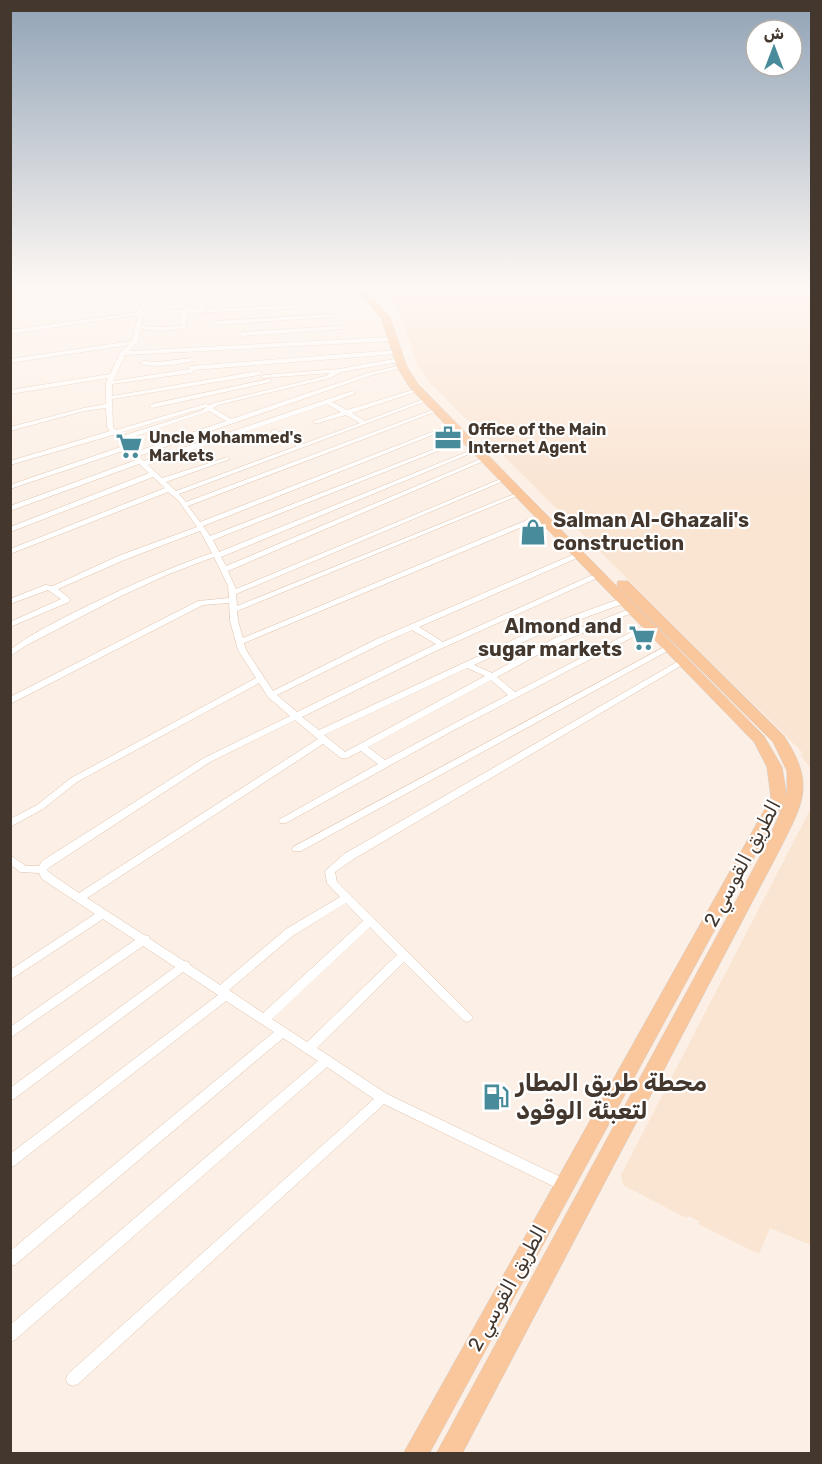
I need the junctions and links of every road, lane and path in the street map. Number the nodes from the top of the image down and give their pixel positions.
1 (47, 355) edge
2 (122, 355) edge
3 (192, 355) edge
4 (253, 355) edge
5 (391, 355) edge
6 (396, 355) edge
7 (397, 355) joint
8 (407, 355) edge
9 (192, 360) junction
10 (10, 361) edge
11 (143, 363) dead end
12 (256, 363) junction
13 (191, 370) junction
14 (339, 371) junction
15 (264, 377) junction
16 (110, 379) junction
17 (190, 385) junction
18 (279, 387) junction
19 (10, 392) edge
20 (141, 393) junction
21 (352, 393) dead end
22 (195, 395) junction
23 (427, 400) junction
24 (109, 402) junction
25 (328, 402) junction
26 (160, 404) junction
27 (152, 406) dead end
28 (210, 407) junction
29 (346, 412) junction
30 (231, 422) junction
31 (316, 422) dead end
32 (365, 423) junction
33 (452, 426) junction
34 (10, 429) edge
35 (113, 431) junction
36 (274, 431) dead end
37 (120, 439) junction
38 (313, 442) junction
39 (302, 446) junction
40 (127, 447) junction
41 (476, 449) junction
42 (329, 450) junction
43 (226, 459) dead end
44 (139, 460) junction
45 (11, 462) edge
46 (154, 474) junction
47 (317, 479) junction
48 (505, 479) junction
49 (161, 481) junction
50 (10, 487) edge
51 (336, 490) junction
52 (172, 491) junction
53 (519, 494) junction
54 (184, 505) junction
55 (10, 509) edge
56 (545, 514) junction
57 (200, 527) junction
58 (10, 530) edge
59 (209, 539) junction
60 (10, 552) edge
61 (217, 555) junction
62 (580, 555) junction
63 (224, 570) junction
64 (600, 575) junction
65 (54, 589) junction
66 (232, 596) junction
67 (10, 602) edge
68 (630, 605) junction
69 (233, 610) junction
70 (10, 625) edge
71 (650, 626) junction
72 (413, 627) junction
73 (240, 642) junction
74 (443, 645) junction
75 (671, 646) junction
76 (10, 654) edge
77 (685, 661) junction
78 (468, 665) junction
79 (490, 675) junction
80 (261, 679) junction
81 (271, 695) junction
82 (514, 696) junction
83 (10, 701) edge
84 (296, 715) junction
85 (322, 737) junction
86 (361, 746) junction
87 (385, 765) junction
88 (283, 821) dead end
89 (10, 824) edge
90 (297, 849) dead end
91 (10, 858) edge
92 (42, 870) junction
93 (80, 897) junction
94 (347, 898) junction
95 (104, 913) junction
96 (370, 921) junction
97 (145, 939) junction
98 (404, 955) junction
99 (185, 965) junction
100 (10, 976) edge
101 (225, 992) junction
102 (467, 1017) dead end
103 (264, 1019) junction
104 (283, 1032) junction
105 (10, 1033) edge
106 (308, 1049) junction
107 (326, 1061) junction
108 (10, 1095) edge
109 (382, 1098) junction
110 (603, 1115) junction
111 (622, 1128) junction
112 (583, 1152) junction
113 (10, 1162) edge
114 (602, 1166) junction
115 (564, 1185) junction
116 (10, 1260) edge
117 (10, 1335) edge
118 (73, 1379) dead end
119 (415, 1454) edge
120 (448, 1454) edge

1 - 10 street
2 - 16 street
3 - 9 street
4 - 12 street
5 - 12 street
6 - 14 street
7 - 23 highway, الطريق القوسي 2
7 - 30 street
8 - 56 highway, الطريق القوسي 2
9 - 11 street
9 - 13 street
12 - 13 street
12 - 15 street
13 - 16 street
13 - 17 street
14 - 15 street
14 - 18 street
15 - 17 street
15 - 18 street
15 - 22 street
16 - 19 street
16 - 24 street
17 - 20 street
17 - 22 street
18 - 28 street
20 - 24 street
20 - 26 street
21 - 25 street
22 - 26 street
22 - 28 street
23 - 29 street
23 - 32 street
23 - 33 highway, الطريق القوسي 2
23 - 42 street
24 - 34 street
24 - 35 street
25 - 29 street
25 - 44 street
26 - 27 street
28 - 30 street
28 - 35 street
28 - 37 street
29 - 31 street
29 - 32 street
30 - 44 street
32 - 38 street
33 - 41 highway, الطريق القوسي 2
33 - 47 street
35 - 37 street
35 - 45 street
36 - 39 street
37 - 40 street
38 - 39 street
38 - 42 street
39 - 52 street
40 - 44 street
40 - 50 street
41 - 48 highway, الطريق القوسي 2
41 - 51 street
41 - 61 street
41 - 63 street
42 - 54 street
43 - 49 street
44 - 46 street
44 - 55 street
46 - 49 street
46 - 58 street
47 - 51 street
47 - 57 street
48 - 53 highway, الطريق القوسي 2
48 - 66 street
49 - 52 street
51 - 59 street
52 - 54 street
52 - 60 street
53 - 56 highway, الطريق القوسي 2
53 - 69 street
54 - 57 street
56 - 62 highway, الطريق القوسي 2
56 - 73 street
56 - 111 highway, الطريق القوسي 2
57 - 59 street
57 - 65 street
59 - 61 street
61 - 63 street
61 - 76 street
62 - 64 highway, الطريق القوسي 2
62 - 72 street
63 - 66 street
64 - 68 highway, الطريق القوسي 2
64 - 74 street
65 - 67 street
65 - 70 street
66 - 69 street
66 - 83 street
68 - 71 highway, الطريق القوسي 2
68 - 78 street
68 - 79 street
69 - 73 street
71 - 75 highway, الطريق القوسي 2
71 - 82 street
72 - 74 street
72 - 81 street
73 - 80 street
74 - 84 street
75 - 77 highway, الطريق القوسي 2
75 - 90 street
77 - 94 street
77 - 110 highway, الطريق القوسي 2
78 - 79 street
78 - 85 street
79 - 82 street
79 - 86 street
80 - 81 street
80 - 89 street
81 - 84 street
82 - 87 street
84 - 85 street
84 - 92 street
85 - 86 street
85 - 93 street
86 - 87 street
87 - 88 street
91 - 92 street
92 - 93 street
93 - 95 street
94 - 96 street
94 - 101 street
95 - 97 street
95 - 100 street
96 - 98 street
96 - 103 street
97 - 99 street
97 - 105 street
98 - 102 street
98 - 106 street
99 - 101 street
99 - 108 street
101 - 103 street
101 - 113 street
103 - 104 street
104 - 106 street
104 - 116 street
106 - 107 street
107 - 109 street
107 - 117 street
109 - 115 street
109 - 118 street
110 - 111 highway
110 - 112 highway, الطريق القوسي 2
111 - 114 highway, الطريق القوسي 2
112 - 114 highway
112 - 115 highway, الطريق القوسي 2
114 - 120 highway, الطريق القوسي 2
115 - 119 highway, الطريق القوسي 2

